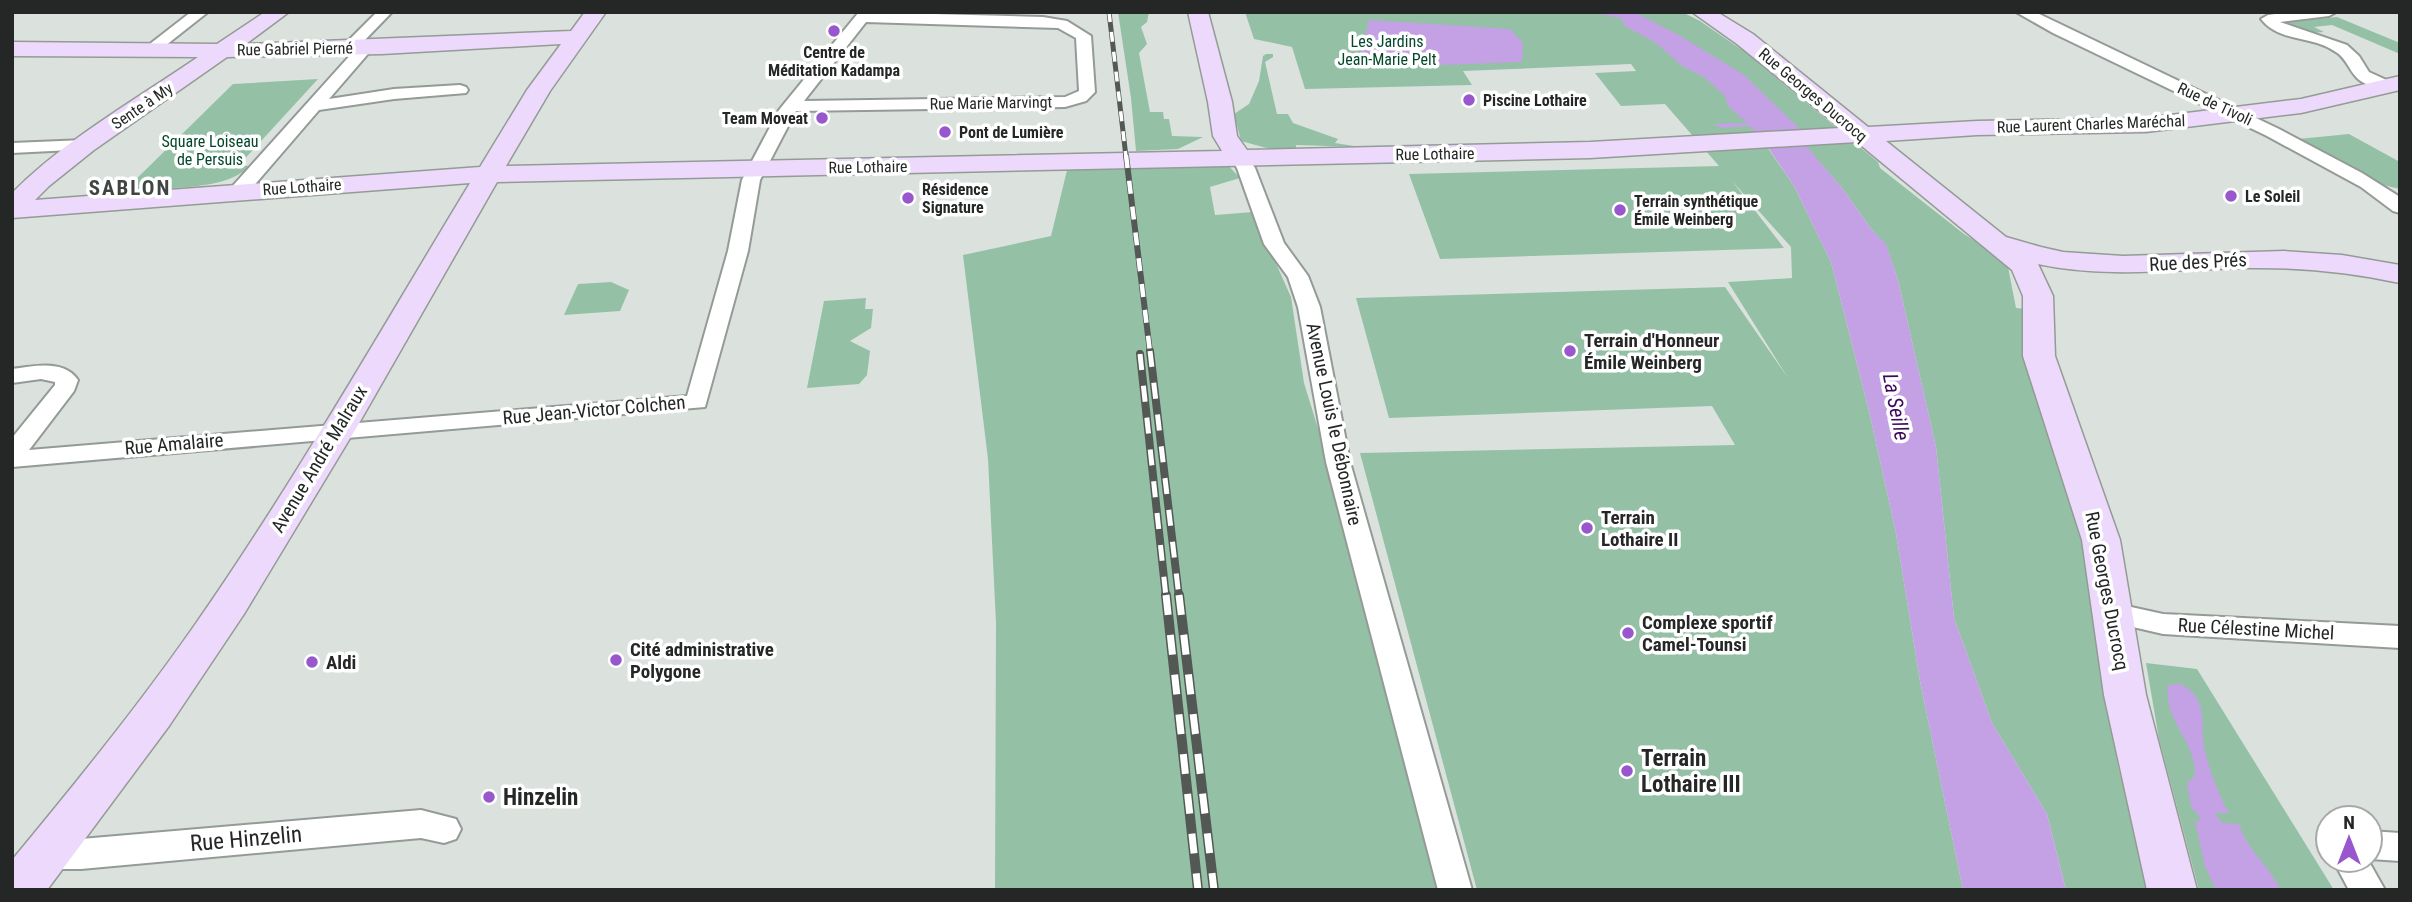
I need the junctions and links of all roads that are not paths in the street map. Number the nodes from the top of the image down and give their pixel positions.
1 (201, 12) edge
2 (279, 12) edge
3 (385, 12) edge
4 (596, 12) edge
5 (1198, 12) edge
6 (1702, 12) edge
7 (2024, 12) edge
8 (2329, 12) edge
9 (865, 15) edge
10 (578, 37) junction
11 (12, 48) edge
12 (357, 48) junction
13 (151, 50) junction
14 (222, 51) junction
15 (2393, 85) edge
16 (460, 90) dead end
17 (314, 106) junction
18 (791, 106) junction
19 (2241, 115) junction
20 (1863, 136) junction
21 (1828, 138) joint
22 (85, 145) junction
23 (12, 148) edge
24 (1238, 156) junction
25 (756, 170) junction
26 (488, 174) junction
27 (237, 192) junction
28 (2394, 198) edge
29 (12, 209) edge
30 (1999, 243) junction
31 (2065, 262) junction
32 (2400, 274) edge
33 (2039, 296) junction
34 (12, 376) edge
35 (335, 431) junction
36 (12, 457) edge
37 (2113, 613) junction
38 (2400, 637) edge
39 (444, 829) dead end
40 (32, 872) edge
41 (2358, 874) edge
42 (1455, 890) edge
43 (2172, 890) edge
44 (2368, 890) edge

1 - 13 street
2 - 14 street, Sente à My
3 - 12 street
4 - 10 street, Avenue André Malraux
5 - 24 street, Avenue Louis le Débonnaire
6 - 20 street, Rue Georges Ducrocq
7 - 19 street, Rue de Tivoli
8 - 15 street
9 - 18 street
9 - 18 street, Rue Marie Marvingt
10 - 12 street, Rue Gabriel Pierné
10 - 26 street, Avenue André Malraux
11 - 13 street, Rue Gabriel Pierné
12 - 14 street, Rue Gabriel Pierné
12 - 17 street
13 - 14 street, Rue Gabriel Pierné
14 - 22 street, Sente à My
15 - 19 street, Rue Laurent Charles Maréchal
16 - 17 street
17 - 27 street
18 - 25 street
19 - 20 street, Rue Laurent Charles Maréchal
19 - 28 street, Rue de Tivoli
20 - 21 street, Rue Laurent Charles Maréchal
20 - 30 street, Rue Georges Ducrocq
21 - 24 street, Rue Lothaire
22 - 23 street
22 - 29 street, Sente à My
24 - 25 street, Rue Lothaire
24 - 42 street, Avenue Louis le Débonnaire
25 - 26 street, Rue Lothaire
25 - 35 street, Rue Jean-Victor Colchen
26 - 27 street, Rue Lothaire
26 - 35 street, Avenue André Malraux
27 - 29 street, Rue Lothaire
30 - 31 street, Rue des Prés
30 - 33 street, Rue Georges Ducrocq
31 - 32 street, Rue des Prés
31 - 33 street
33 - 37 street, Rue Georges Ducrocq
34 - 36 street
35 - 36 street, Rue Amalaire
35 - 40 street, Avenue André Malraux
37 - 38 street, Rue Célestine Michel
37 - 43 street, Rue Georges Ducrocq
39 - 40 street, Rue Hinzelin
41 - 44 street

